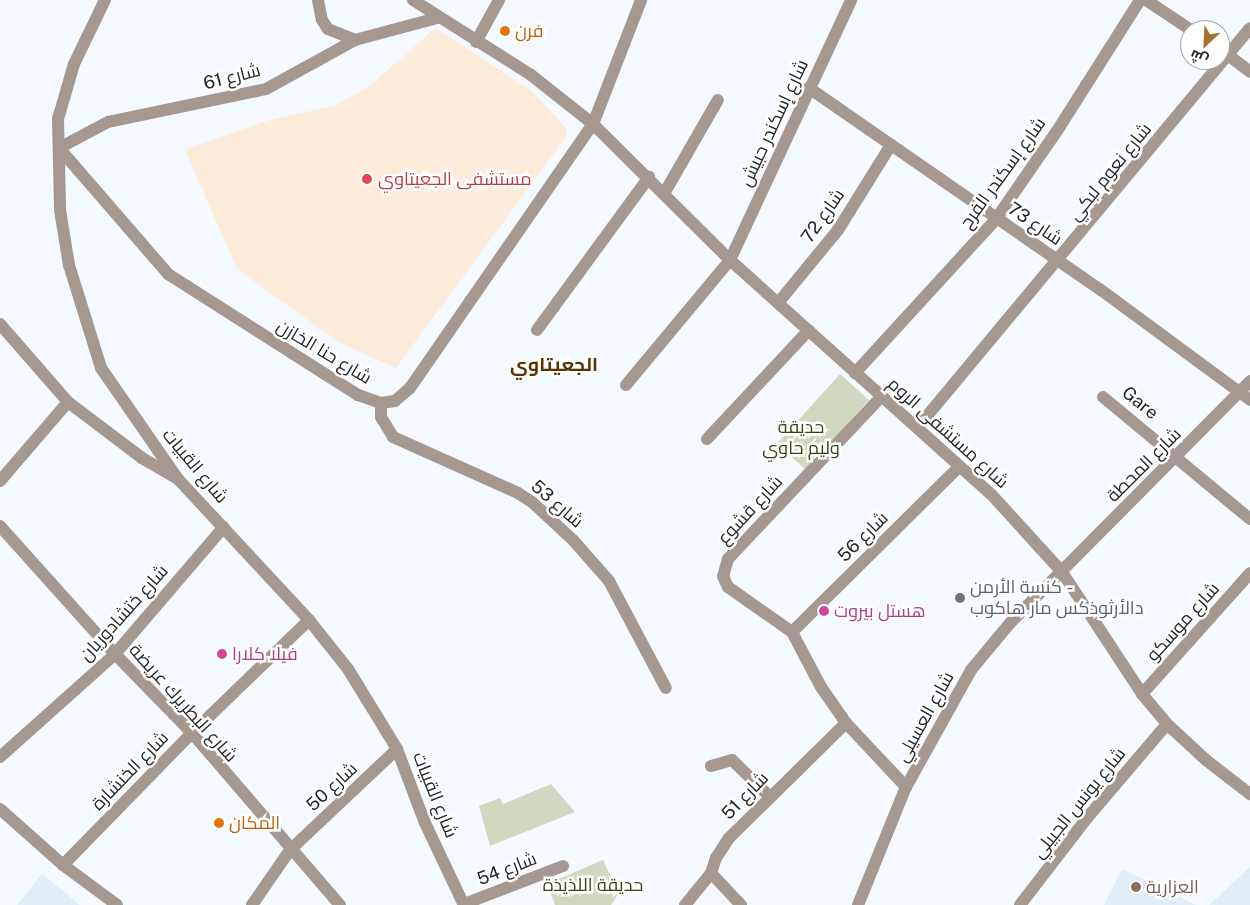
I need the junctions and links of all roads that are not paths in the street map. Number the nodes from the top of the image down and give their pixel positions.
1 (105, 0) edge
2 (318, 0) edge
3 (413, 0) edge
4 (499, 0) edge
5 (641, 0) edge
6 (850, 0) edge
7 (1140, 0) edge
8 (1146, 0) edge
9 (437, 18) junction
10 (1180, 23) edge
11 (1250, 28) edge
12 (355, 40) junction
13 (476, 42) junction
14 (1230, 46) edge
15 (1230, 57) edge
16 (1210, 70) edge
17 (1250, 72) edge
18 (809, 88) junction
19 (718, 100) dead end
20 (593, 124) junction
21 (891, 145) junction
22 (59, 148) junction
23 (649, 177) junction
24 (665, 192) junction
25 (996, 218) junction
26 (730, 260) junction
27 (1060, 261) junction
28 (778, 303) junction
29 (0, 324) edge
30 (537, 330) dead end
31 (809, 330) junction
32 (855, 373) junction
33 (1250, 381) edge
34 (626, 385) dead end
35 (882, 396) junction
36 (1245, 396) edge
37 (1103, 397) dead end
38 (68, 402) junction
39 (381, 403) junction
40 (917, 428) junction
41 (706, 439) dead end
42 (1178, 456) junction
43 (959, 467) junction
44 (178, 479) junction
45 (0, 481) edge
46 (1250, 519) edge
47 (0, 526) edge
48 (224, 527) junction
49 (1062, 572) junction
50 (1250, 573) edge
51 (309, 620) junction
52 (792, 632) junction
53 (115, 654) junction
54 (666, 688) dead end
55 (1142, 694) junction
56 (846, 723) junction
57 (1167, 724) junction
58 (192, 733) junction
59 (397, 749) junction
60 (0, 757) edge
61 (711, 766) dead end
62 (906, 787) junction
63 (1250, 794) edge
64 (769, 796) junction
65 (0, 809) edge
66 (290, 850) junction
67 (63, 865) junction
68 (563, 866) dead end
69 (711, 873) junction
70 (464, 904) edge
71 (118, 905) edge
72 (252, 905) edge
73 (340, 905) edge
74 (685, 905) edge
75 (741, 905) edge
76 (858, 905) edge
77 (1020, 905) edge

1 - 22 street, شارع القبيات
2 - 12 street
3 - 9 street, شارع مستشفى الروم
4 - 13 street
5 - 20 street, شارع حنا الخازن
6 - 18 street, شارع إسكندر حبيش
7 - 25 street, شارع إسكندر الفرح
8 - 10 street
9 - 12 street, شارع 61
9 - 13 street, شارع مستشفى الروم
11 - 14 street, شارع نعوم لبكي
12 - 22 street, شارع 61
13 - 20 street, شارع مستشفى الروم
15 - 17 street
16 - 27 street, شارع نعوم لبكي
18 - 21 street, شارع 73
18 - 26 street, شارع إسكندر حبيش
19 - 24 street
20 - 23 street, شارع مستشفى الروم
20 - 39 street, شارع حنا الخازن
21 - 25 street, شارع 73
21 - 28 street, شارع 72
22 - 39 street, شارع حنا الخازن
22 - 44 street, شارع القبيات
23 - 24 street, شارع مستشفى الروم
23 - 30 street
24 - 26 street, شارع مستشفى الروم
25 - 27 street, شارع 73
25 - 32 street, شارع إسكندر الفرح
26 - 28 street, شارع مستشفى الروم
26 - 34 street, شارع إسكندر حبيش
27 - 36 street, شارع 73
27 - 40 street, شارع نعوم لبكي
28 - 31 street, شارع مستشفى الروم
29 - 38 street
31 - 32 street, شارع مستشفى الروم
31 - 41 street
32 - 35 street, شارع مستشفى الروم
33 - 36 street, شارع المحطة
35 - 40 street, شارع مستشفى الروم
35 - 52 street, شارع قشوع
36 - 42 street, شارع المحطة
37 - 42 street, Gare
38 - 44 street
38 - 45 street
39 - 54 street, شارع 53
40 - 43 street, شارع مستشفى الروم
42 - 46 street, Gare
42 - 49 street, شارع المحطة
43 - 49 street, شارع مستشفى الروم
43 - 52 street, شارع 56
44 - 48 street, شارع القبيات
47 - 53 street, شارع البطريرك عريضة
48 - 51 street, شارع القبيات
48 - 53 street, شارع ختشادوريان
49 - 55 street, شارع مستشفى الروم
49 - 62 street, شارع العسيلي
50 - 55 street, شارع موسكو
51 - 58 street, شارع الخنشارة
51 - 59 street, شارع القبيات
52 - 56 street, شارع قشوع
53 - 58 street, شارع البطريرك عريضة
53 - 60 street, شارع ختشادوريان
55 - 57 street, شارع مستشفى الروم
56 - 62 street, شارع قشوع
56 - 64 street, شارع 51
57 - 63 street, شارع مستشفى الروم
57 - 77 street, شارع يونس الجبيلي
58 - 66 street, شارع البطريرك عريضة
58 - 67 street, شارع الخنشارة
59 - 66 street, شارع 50
59 - 70 street, شارع القبيات
61 - 64 street
62 - 76 street, شارع العسيلي
64 - 69 street, شارع 51
65 - 67 street
66 - 72 street, شارع 50
66 - 73 street, شارع البطريرك عريضة
67 - 71 street
68 - 70 street, شارع 54
69 - 74 street, شارع 51
69 - 75 street

